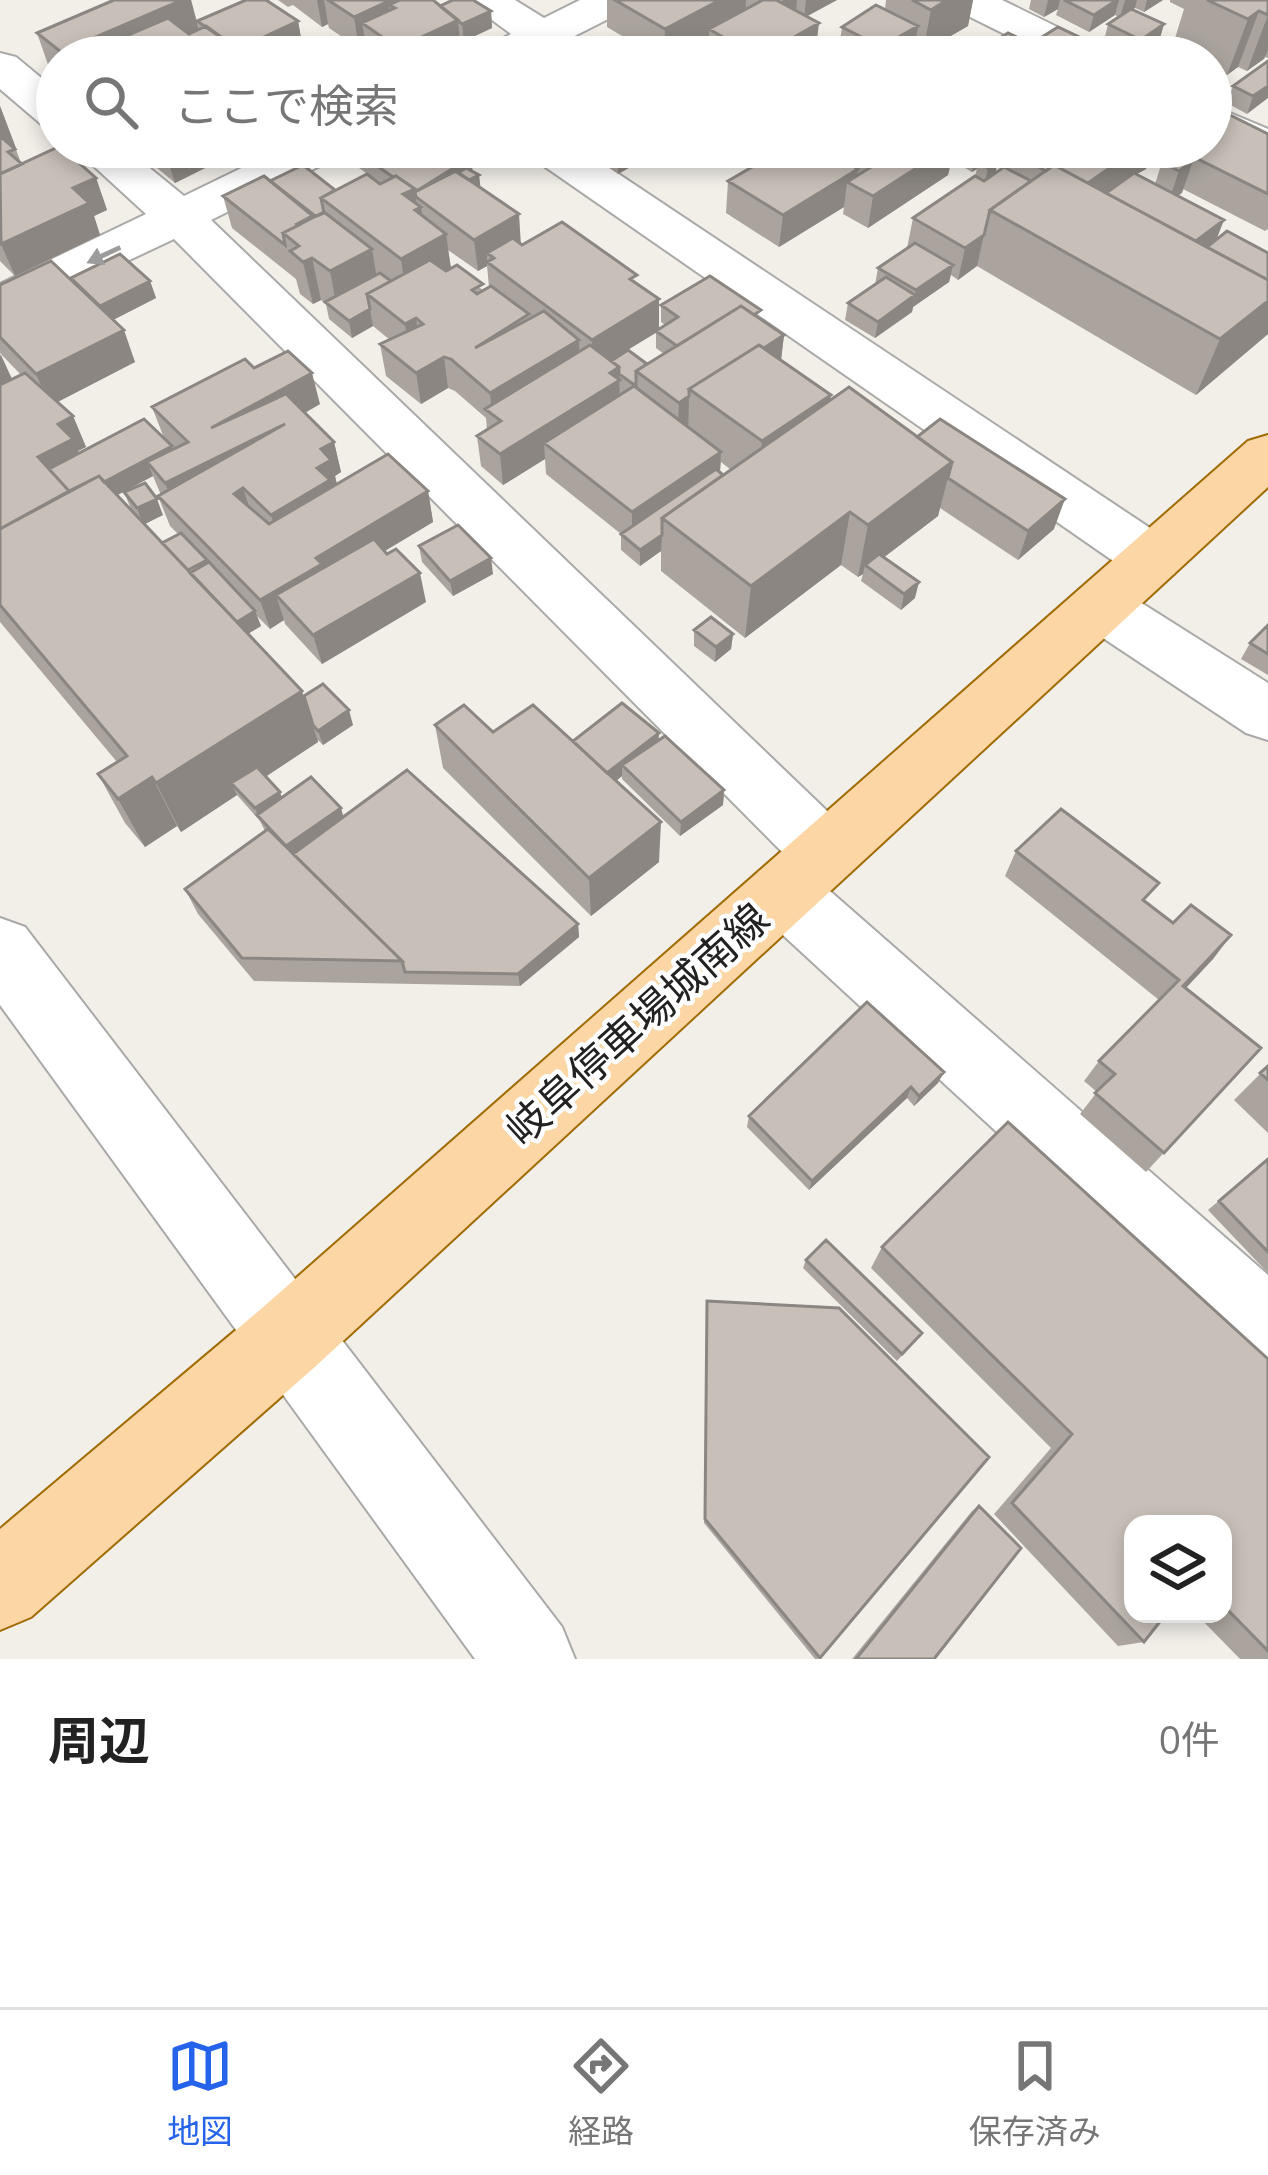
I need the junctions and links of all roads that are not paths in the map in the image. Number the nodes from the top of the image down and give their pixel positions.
1 (485, 0) edge
2 (613, 0) edge
3 (969, 0) edge
4 (542, 35) joint
5 (1042, 36) edge
6 (0, 67) edge
7 (36, 97) edge
8 (1232, 129) edge
9 (1268, 147) edge
10 (121, 168) edge
11 (281, 168) edge
12 (578, 168) edge
13 (182, 218) junction
14 (0, 304) edge
15 (1268, 455) edge
16 (1153, 559) junction
17 (1100, 606) junction
18 (1268, 715) edge
19 (805, 872) junction
20 (0, 949) edge
21 (1268, 1328) edge
22 (289, 1337) junction
23 (0, 1586) edge
24 (530, 1659) edge

1 - 4 street
2 - 4 street
3 - 5 street
6 - 7 street
8 - 9 street
10 - 13 street
11 - 13 street
12 - 16 street
13 -> 14 street
13 - 19 street
15 - 16 main road, 岐阜停車場城南線
16 - 17 main road, 岐阜停車場城南線
17 - 18 street
17 - 19 main road, 岐阜停車場城南線
19 - 21 street
19 - 22 main road, 岐阜停車場城南線
20 - 22 street
22 - 23 main road, 岐阜停車場城南線
22 - 24 street

